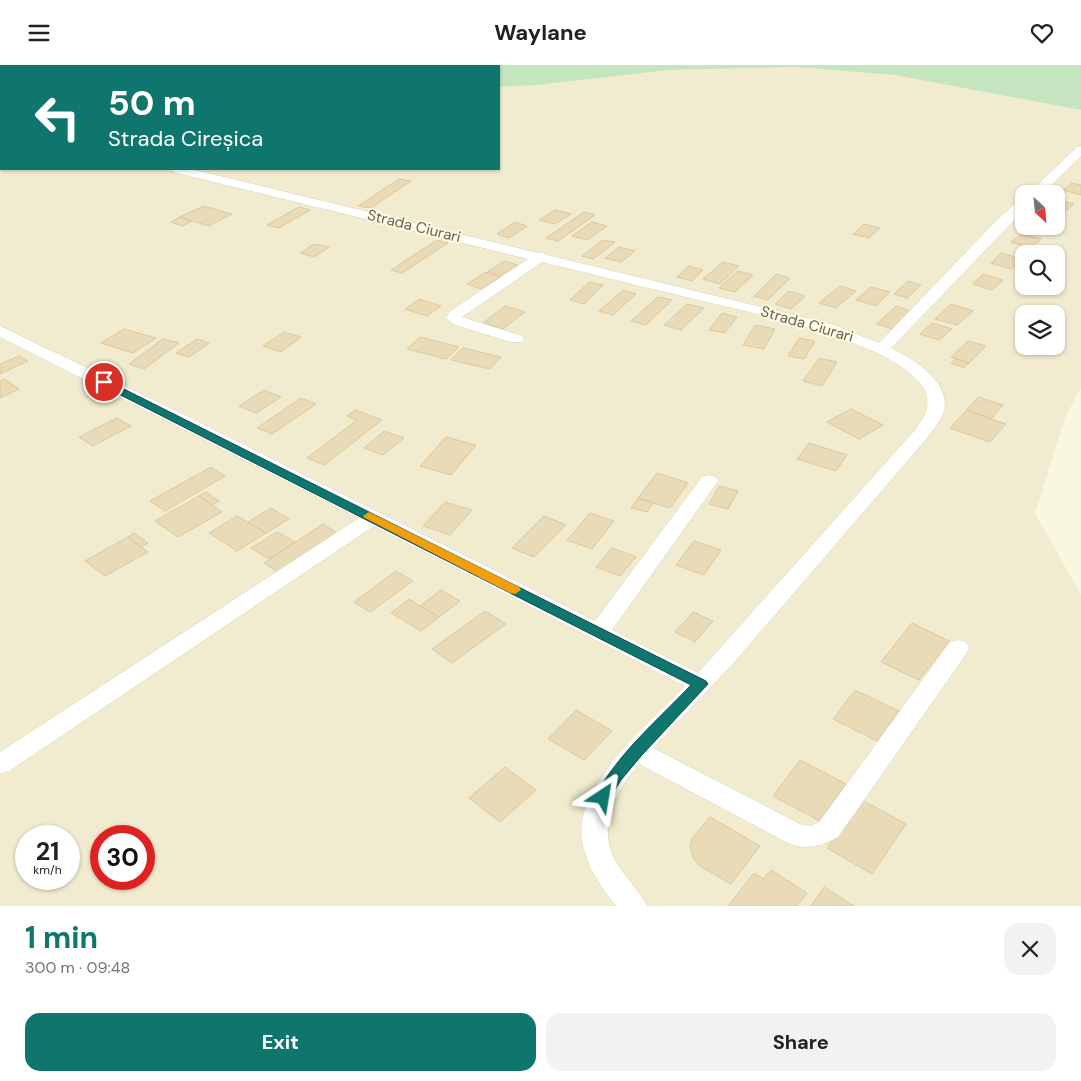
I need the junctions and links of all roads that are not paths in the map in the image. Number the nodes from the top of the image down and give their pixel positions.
1 (1081, 150) edge
2 (181, 170) edge
3 (1044, 185) edge
4 (1015, 211) edge
5 (541, 256) junction
6 (0, 331) edge
7 (516, 339) dead end
8 (881, 349) junction
9 (709, 481) dead end
10 (373, 518) junction
11 (599, 632) junction
12 (958, 648) dead end
13 (701, 684) junction
14 (637, 751) junction
15 (0, 764) edge
16 (633, 906) edge

1 - 3 street
2 - 5 street, Strada Ciurari
4 - 8 street
5 - 7 street
5 - 8 street, Strada Ciurari
6 - 10 street
8 - 13 street, Strada Ciurari
9 - 11 street
10 - 11 street
10 - 15 street
11 - 13 street
12 - 14 street
13 - 14 street, Strada Ciurari
14 - 16 street, Strada Ciurari

